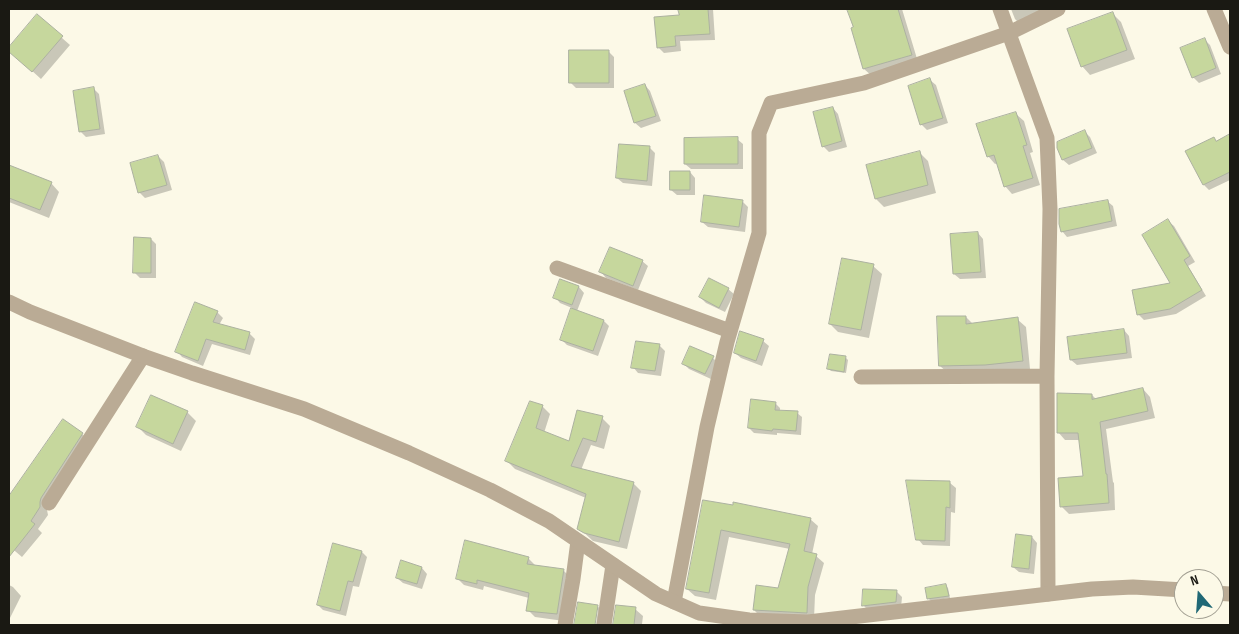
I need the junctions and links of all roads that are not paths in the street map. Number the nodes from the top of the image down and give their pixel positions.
1 (1000, 9) edge
2 (1058, 9) edge
3 (1214, 9) edge
4 (1009, 33) junction
5 (1230, 47) edge
6 (557, 268) dead end
7 (9, 302) edge
8 (730, 332) junction
9 (144, 356) junction
10 (1047, 376) junction
11 (861, 377) dead end
12 (49, 503) dead end
13 (578, 541) junction
14 (613, 565) junction
15 (1174, 589) edge
16 (1048, 594) junction
17 (674, 602) junction
18 (565, 625) edge
19 (604, 625) edge

1 - 4 street
2 - 4 street
3 - 5 street
4 - 8 street
4 - 10 street
6 - 8 street
7 - 9 street
8 - 17 street
9 - 12 street
9 - 13 street
10 - 11 street
10 - 16 street
13 - 14 street
13 - 18 street
14 - 17 street
14 - 19 street
15 - 16 street
16 - 17 street

